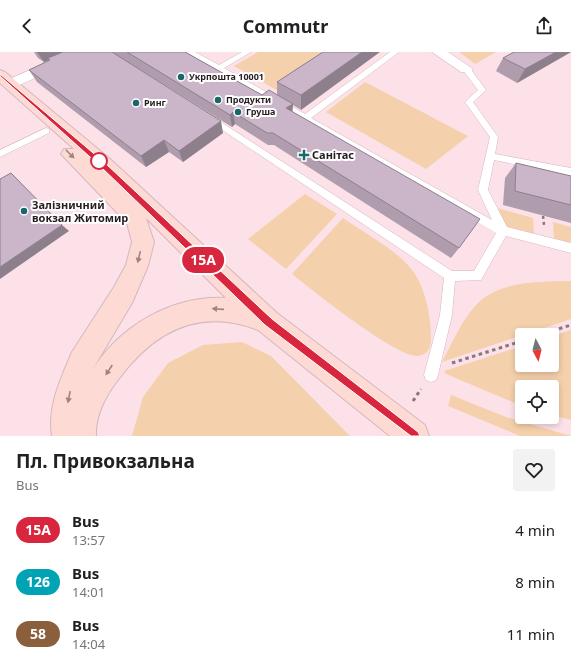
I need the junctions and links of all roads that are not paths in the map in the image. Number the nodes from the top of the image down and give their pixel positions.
1 (82, 52) edge
2 (190, 52) edge
3 (247, 52) edge
4 (395, 52) edge
5 (439, 52) edge
6 (219, 68) junction
7 (466, 69) joint
8 (3, 83) edge
9 (202, 113) edge
10 (306, 118) junction
11 (46, 131) junction
12 (0, 143) edge
13 (4, 152) edge
14 (490, 156) junction
15 (571, 172) edge
16 (503, 231) junction
17 (571, 248) edge
18 (450, 276) junction
19 (268, 322) junction
20 (431, 372) road end
21 (67, 436) edge
22 (81, 436) edge
23 (414, 436) edge

1 - 8 street
2 - 6 lane
3 - 6 lane
4 - 10 lane
5 - 7 street
6 - 10 lane
7 - 14 lane
8 - 11 main road
8 - 19 main road
9 - 18 lane
10 - 16 lane
11 - 13 lane
11 -> 21 main road
12 - 13 lane
14 - 15 lane
14 - 16 lane
16 - 17 lane
16 - 18 lane
18 - 20 lane
19 -> 22 main road
19 - 23 main road

